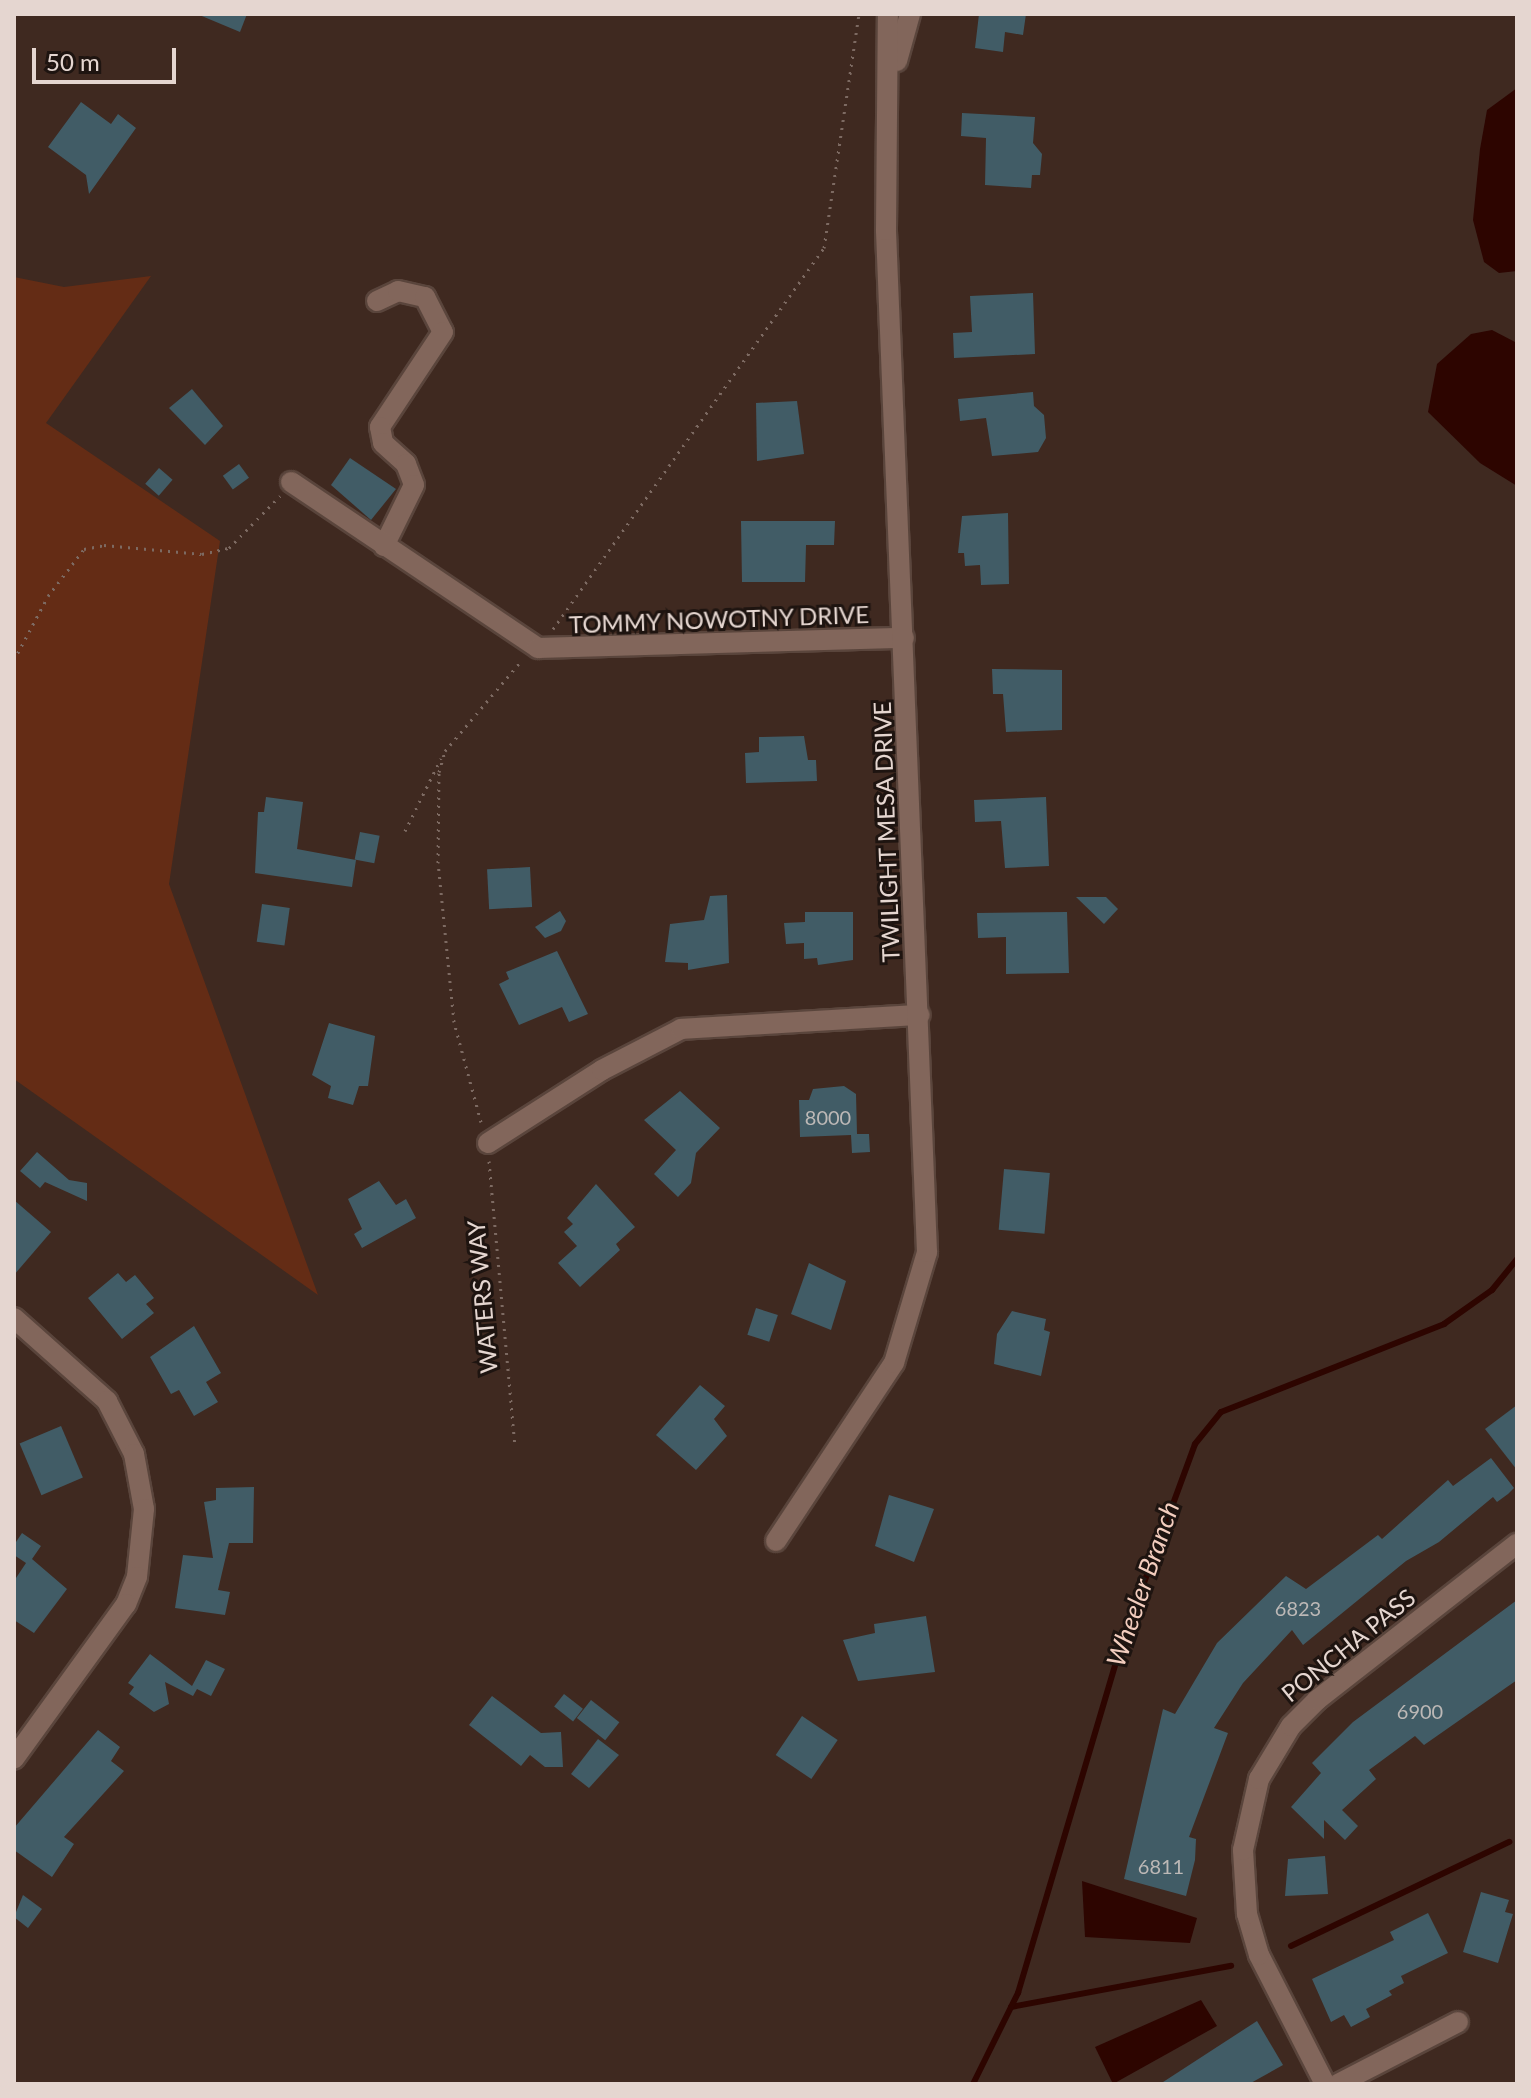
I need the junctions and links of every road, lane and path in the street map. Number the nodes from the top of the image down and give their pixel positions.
1 (859, 14) edge
2 (888, 14) edge
3 (910, 14) edge
4 (891, 80) junction
5 (377, 301) dead end
6 (291, 482) joint
7 (384, 546) junction
8 (904, 638) junction
9 (538, 648) junction
10 (14, 660) edge
11 (445, 751) junction
12 (405, 831) dead end
13 (920, 1015) junction
14 (488, 1143) junction
15 (14, 1318) edge
16 (515, 1447) dead end
17 (776, 1541) dead end
18 (1517, 1544) edge
19 (14, 1759) edge
20 (1458, 2022) dead end
21 (1325, 2084) edge
22 (1338, 2084) edge

1 - 9 path
2 - 4 street, TWILIGHT MESA DRIVE
3 - 4 street, TWILIGHT MESA DRIVE
4 - 8 street, TWILIGHT MESA DRIVE
5 - 7 street
6 - 7 street
6 - 10 path
7 - 9 street
8 - 9 street, TOMMY NOWOTNY DRIVE
8 - 13 street, TWILIGHT MESA DRIVE
9 - 11 path
11 - 12 path
11 - 14 path, WATERS WAY
13 - 14 street
13 - 17 street, TWILIGHT MESA DRIVE
14 - 16 path, WATERS WAY
15 - 19 street
18 - 21 street, PONCHA PASS
20 - 22 street

